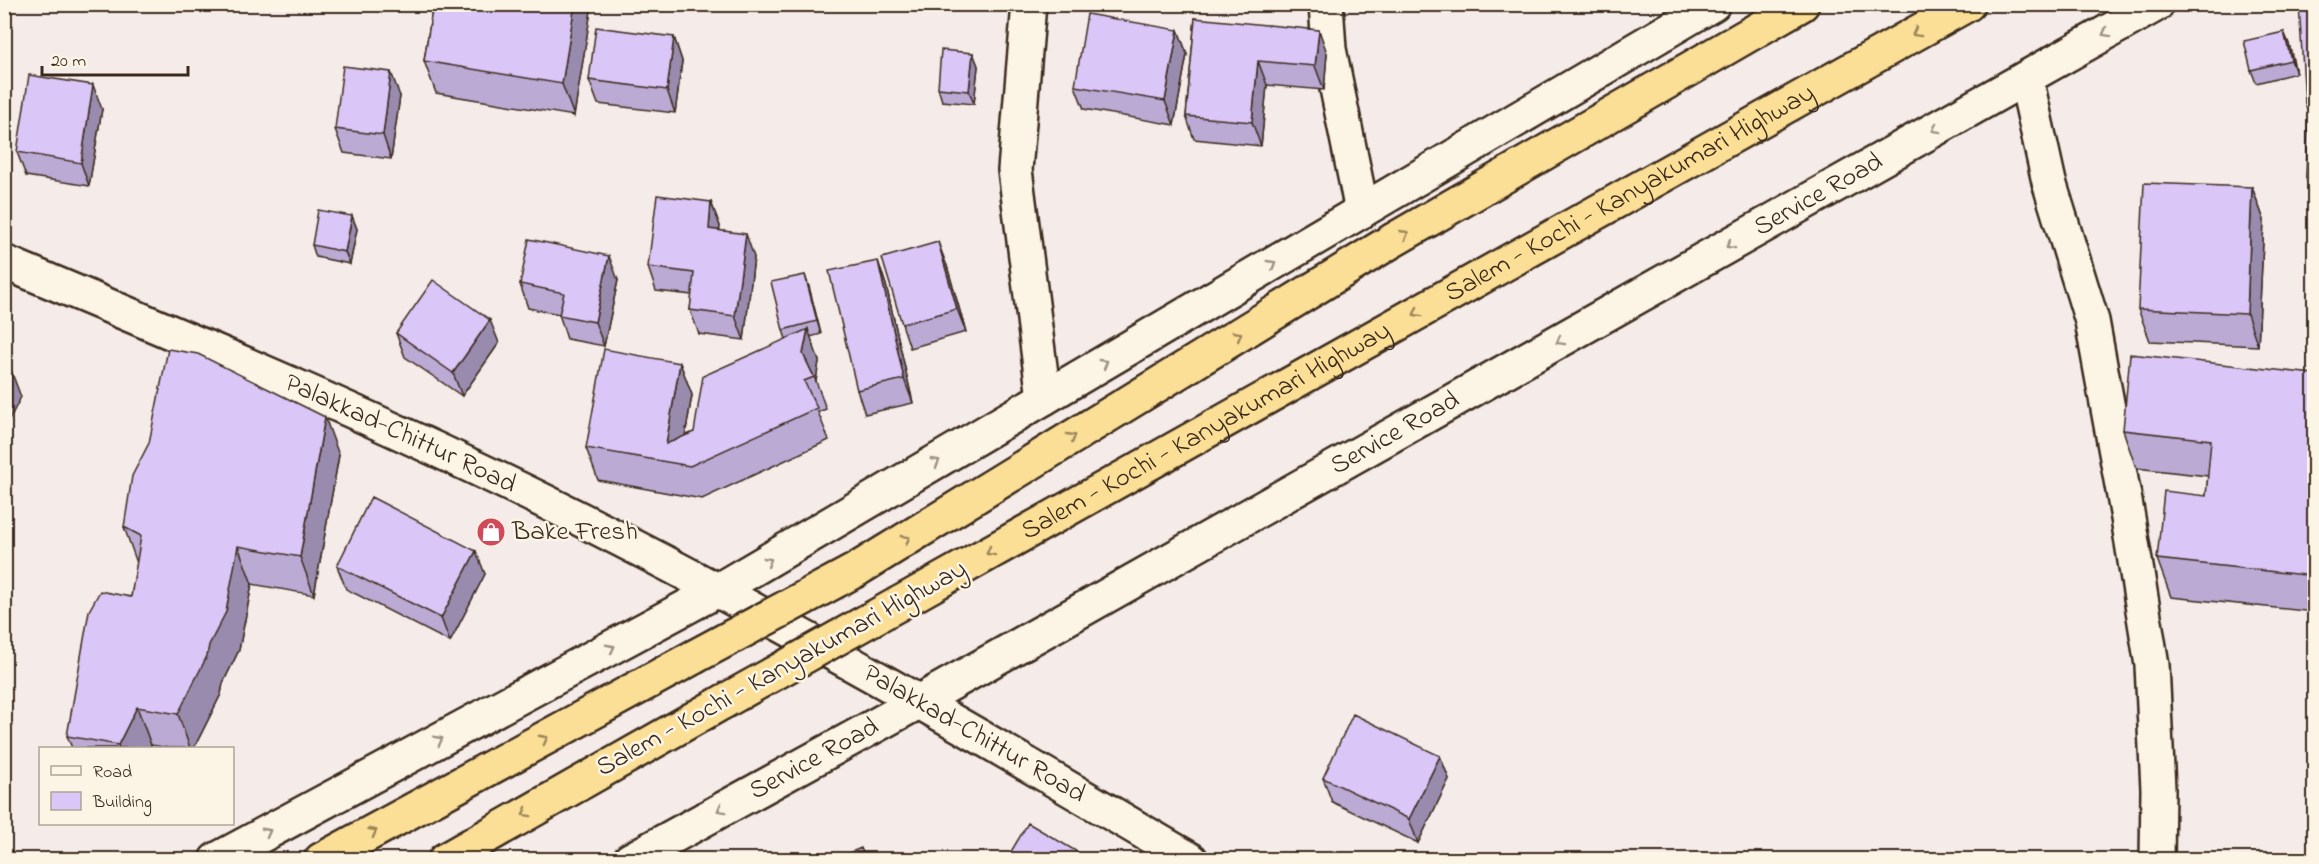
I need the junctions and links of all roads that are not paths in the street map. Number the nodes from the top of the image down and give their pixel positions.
1 (1029, 4) edge
2 (1326, 4) edge
3 (1713, 4) edge
4 (1802, 4) edge
5 (1968, 4) edge
6 (2157, 4) edge
7 (2026, 78) junction
8 (1362, 211) junction
9 (4, 262) edge
10 (1044, 398) junction
11 (718, 590) junction
12 (920, 700) junction
13 (216, 860) edge
14 (321, 860) edge
15 (445, 860) edge
16 (630, 860) edge
17 (1191, 860) edge
18 (2157, 860) edge

1 - 10 street
2 - 8 street
3 - 8 street
14 -> 4 highway, Salem - Kochi - Kanyakumari Highway, bridge
5 -> 15 highway, Salem - Kochi - Kanyakumari Highway, bridge
6 -> 7 street, Service Road
7 -> 12 street, Service Road
7 - 18 street
10 -> 8 street
9 - 11 street, Palakkad-Chittur Road
11 -> 10 street
11 - 12 street, Palakkad-Chittur Road
13 -> 11 street
12 -> 16 street, Service Road
12 - 17 street, Palakkad-Chittur Road

